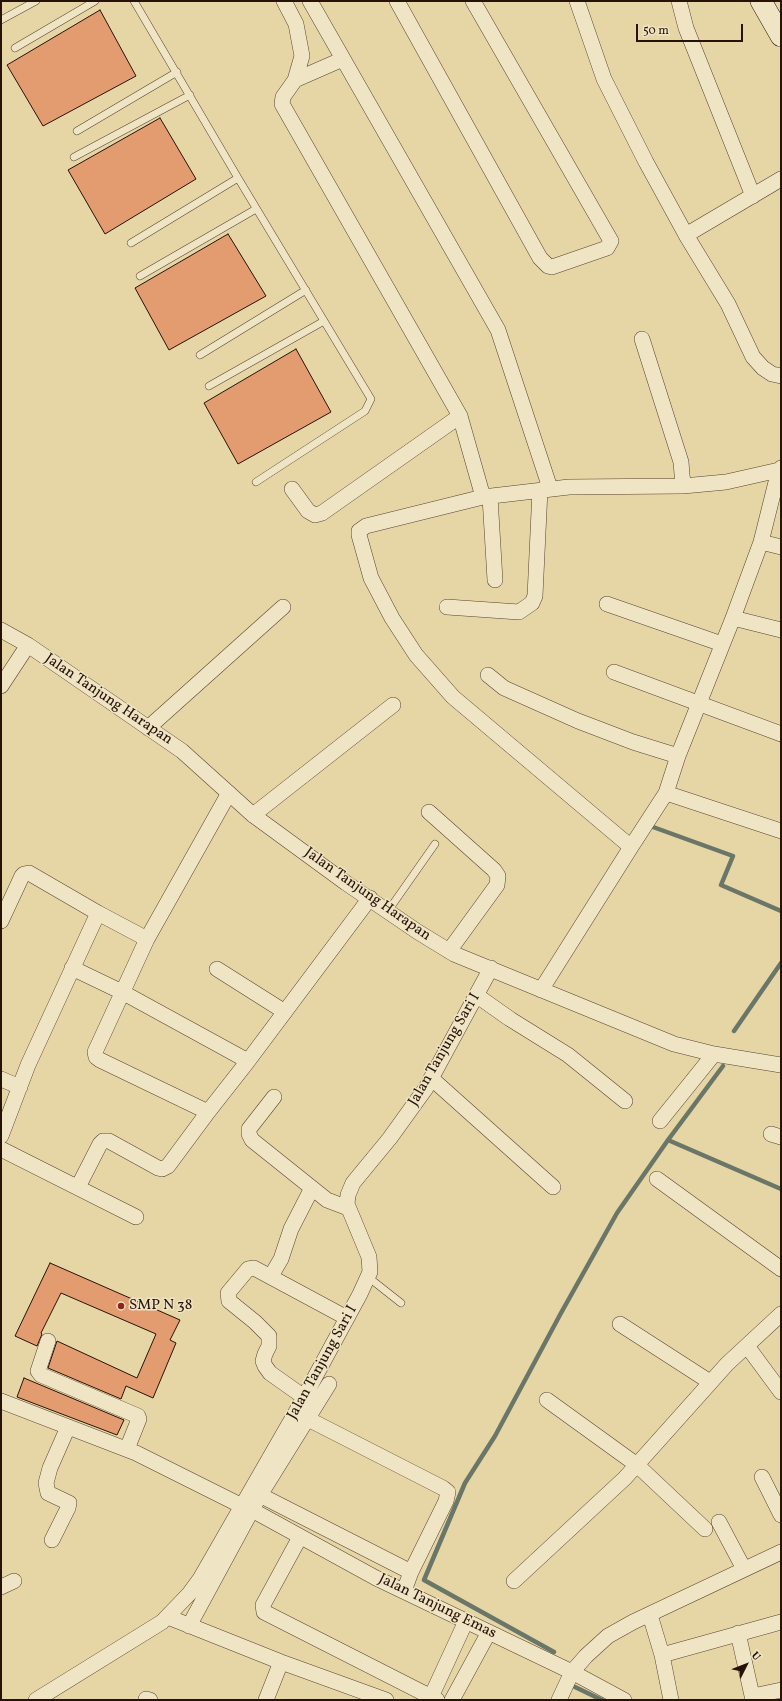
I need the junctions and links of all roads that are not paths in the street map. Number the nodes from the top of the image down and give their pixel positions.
1 (36, 1) edge
2 (95, 1) edge
3 (134, 1) edge
4 (310, 1) edge
5 (397, 1) edge
6 (473, 1) edge
7 (577, 1) edge
8 (679, 1) edge
9 (761, 1) edge
10 (289, 3) edge
11 (1, 20) edge
12 (781, 36) edge
13 (15, 48) dead end
14 (343, 58) junction
15 (177, 72) junction
16 (295, 80) junction
17 (190, 95) junction
18 (76, 131) dead end
19 (74, 157) dead end
20 (238, 178) junction
21 (781, 179) edge
22 (753, 196) junction
23 (256, 209) junction
24 (686, 235) junction
25 (131, 243) dead end
26 (140, 276) dead end
27 (306, 290) junction
28 (324, 321) junction
29 (642, 339) dead end
30 (200, 355) dead end
31 (781, 376) edge
32 (209, 386) dead end
33 (460, 416) junction
34 (780, 469) edge
35 (256, 482) dead end
36 (683, 486) junction
37 (292, 489) dead end
38 (545, 489) junction
39 (486, 497) junction
40 (760, 542) junction
41 (781, 547) edge
42 (495, 580) dead end
43 (607, 604) dead end
44 (283, 607) dead end
45 (447, 607) dead end
46 (733, 618) junction
47 (1, 630) edge
48 (781, 630) edge
49 (722, 644) junction
50 (28, 645) junction
51 (614, 672) dead end
52 (488, 675) dead end
53 (1, 686) edge
54 (700, 703) junction
55 (393, 705) dead end
56 (148, 728) junction
57 (781, 734) edge
58 (678, 756) junction
59 (229, 793) junction
60 (666, 793) junction
61 (429, 812) dead end
62 (253, 814) junction
63 (781, 831) edge
64 (435, 844) dead end
65 (630, 847) junction
66 (370, 898) junction
67 (388, 911) junction
68 (98, 913) junction
69 (1, 921) edge
70 (147, 939) junction
71 (449, 951) junction
72 (72, 968) junction
73 (491, 968) junction
74 (217, 969) dead end
75 (541, 990) junction
76 (122, 992) junction
77 (476, 994) junction
78 (285, 1012) junction
79 (714, 1054) junction
80 (248, 1061) junction
81 (781, 1065) edge
82 (431, 1078) junction
83 (1, 1079) edge
84 (20, 1087) junction
85 (274, 1097) dead end
86 (625, 1101) dead end
87 (208, 1112) junction
88 (660, 1121) dead end
89 (1, 1136) edge
90 (1, 1149) edge
91 (657, 1179) dead end
92 (553, 1187) dead end
93 (78, 1188) junction
94 (312, 1188) junction
95 (348, 1208) junction
96 (136, 1218) dead end
97 (781, 1269) edge
98 (272, 1276) junction
99 (368, 1277) junction
100 (401, 1303) dead end
101 (781, 1314) edge
102 (347, 1318) junction
103 (620, 1324) dead end
104 (48, 1341) dead end
105 (747, 1346) junction
106 (710, 1382) junction
107 (330, 1384) dead end
108 (781, 1392) edge
109 (304, 1397) junction
110 (1, 1400) edge
111 (547, 1400) dead end
112 (308, 1419) junction
113 (68, 1427) junction
114 (127, 1449) junction
115 (637, 1465) junction
116 (762, 1477) dead end
117 (255, 1493) junction
118 (247, 1508) junction
119 (781, 1515) edge
120 (718, 1522) dead end
121 (705, 1529) dead end
122 (300, 1537) junction
123 (52, 1540) dead end
124 (781, 1552) edge
125 (744, 1569) junction
126 (411, 1572) junction
127 (514, 1581) dead end
128 (404, 1591) junction
129 (650, 1615) junction
130 (168, 1617) junction
131 (781, 1622) edge
132 (189, 1626) junction
133 (477, 1627) junction
134 (738, 1633) junction
135 (662, 1655) junction
136 (281, 1662) junction
137 (572, 1672) junction
138 (781, 1690) edge
139 (753, 1698) edge
140 (435, 1699) edge
141 (36, 1700) edge
142 (266, 1700) edge
143 (386, 1700) edge
144 (452, 1700) edge
145 (559, 1700) edge
146 (624, 1700) edge
147 (671, 1700) edge

1 - 11 lane
2 - 13 lane
3 - 15 lane
4 - 14 street
5 - 6 street
7 - 24 street
8 - 22 street
9 - 12 street
10 - 16 street
14 - 16 street
14 - 38 street
15 - 17 lane
15 - 18 lane
16 - 33 street
17 - 19 lane
17 - 20 lane
20 - 23 lane
20 - 25 lane
21 - 22 street
22 - 24 street
23 - 26 lane
23 - 27 lane
24 - 31 street
27 - 28 lane
27 - 30 lane
28 - 32 lane
28 - 35 lane
29 - 36 street
33 - 37 street
33 - 39 street
34 - 36 street
34 - 40 street
36 - 38 street
38 - 39 street
38 - 45 street
39 - 42 street
39 - 65 street
40 - 41 street
40 - 46 street
43 - 49 street
44 - 56 street
46 - 48 street
46 - 49 street
47 - 50 street, Jalan Tanjung Harapan
49 - 54 street
50 - 53 street
50 - 56 street, Jalan Tanjung Harapan
51 - 54 street
52 - 58 street
54 - 57 street
54 - 58 street
55 - 62 street
56 - 59 street, Jalan Tanjung Harapan
58 - 60 street
59 - 62 street, Jalan Tanjung Harapan
59 - 70 street
60 - 63 street
60 - 65 street
61 - 71 street
62 - 66 street, Jalan Tanjung Harapan
64 - 67 lane
65 - 75 street
66 - 67 street, Jalan Tanjung Harapan
66 - 78 street
67 - 71 street, Jalan Tanjung Harapan
68 - 69 street
68 - 70 street
68 - 72 street
70 - 76 street
71 - 73 street, Jalan Tanjung Harapan
72 - 76 street
72 - 84 street
73 - 75 street, Jalan Tanjung Harapan
73 - 77 street, Jalan Tanjung Sari I
74 - 78 street
75 - 79 street, Jalan Tanjung Harapan
76 - 80 street
76 - 87 street
77 - 82 street, Jalan Tanjung Sari I
77 - 86 street
78 - 80 street
79 - 81 street, Jalan Tanjung Harapan
79 - 88 street
80 - 87 street
82 - 92 street
82 - 95 street, Jalan Tanjung Sari I
83 - 84 street
84 - 89 street
85 - 94 street
87 - 93 street
90 - 93 street
91 - 97 street
93 - 96 street
94 - 95 street
94 - 98 street
95 - 99 street, Jalan Tanjung Sari I
98 - 102 street
98 - 109 street
99 - 100 lane
99 - 102 street, Jalan Tanjung Sari I
101 - 105 street
102 - 109 street, Jalan Tanjung Sari I
103 - 106 street
104 - 114 street
105 - 106 street
105 - 108 street
106 - 115 street
107 - 112 street
109 - 117 street, Jalan Tanjung Sari I
110 - 113 street, Jalan Tanjung Emas
111 - 115 street
112 - 117 street
112 - 126 street
113 - 114 street, Jalan Tanjung Emas
113 - 123 street
114 - 118 street, Jalan Tanjung Emas
115 - 121 street
115 - 127 street
116 - 119 street
117 - 118 street, Jalan Tanjung Sari I
117 - 126 street
118 - 122 street, Jalan Tanjung Emas
118 - 130 street, Jalan Tanjung Sari I
118 - 132 street
120 - 125 street
122 - 128 street, Jalan Tanjung Emas
122 - 140 street
124 - 125 street
125 - 129 street
126 - 128 street
128 - 133 street, Jalan Tanjung Emas
129 - 135 street
129 - 137 street
130 - 132 street
130 - 141 street, Jalan Tanjung Sari I
131 - 134 street
132 - 136 street
133 - 137 street, Jalan Tanjung Emas
133 - 140 street
133 - 144 street
134 - 135 street
134 - 139 street
135 - 147 street
136 - 142 street
136 - 143 street
137 - 145 street
137 - 146 street, Jalan Tanjung Emas
138 - 139 street

